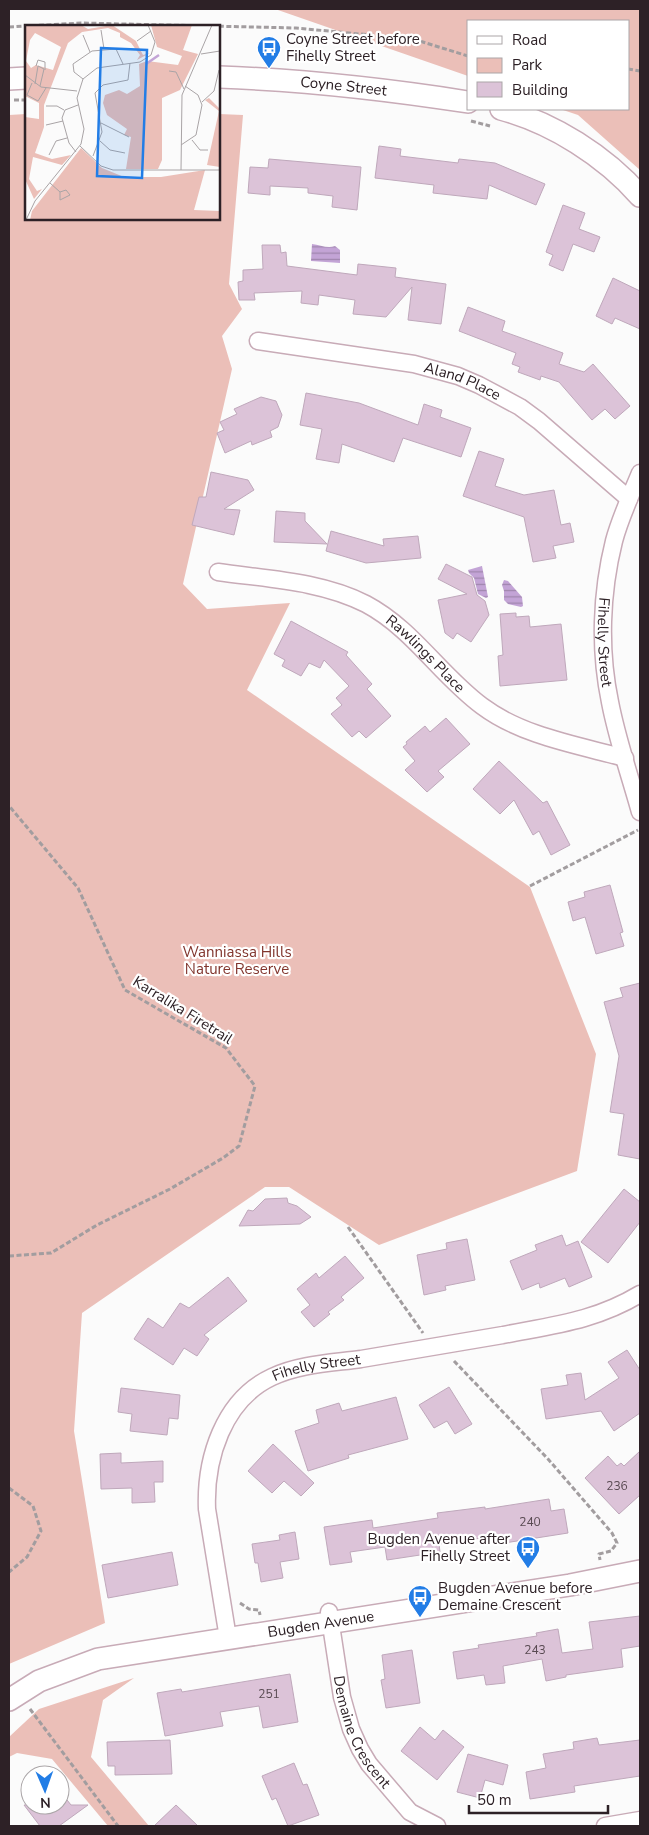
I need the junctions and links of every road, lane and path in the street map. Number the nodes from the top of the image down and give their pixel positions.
1 (38, 25) edge
2 (188, 25) edge
3 (25, 26) edge
4 (220, 26) edge
5 (9, 27) edge
6 (467, 56) edge
7 (220, 77) edge
8 (25, 78) edge
9 (9, 79) edge
10 (9, 100) edge
11 (25, 100) edge
12 (469, 111) edge
13 (498, 118) edge
14 (640, 196) edge
15 (258, 341) dead end
16 (640, 473) edge
17 (630, 499) junction
18 (218, 572) dead end
19 (625, 758) junction
20 (10, 807) dead end
21 (640, 812) edge
22 (635, 832) dead end
23 (530, 886) dead end
24 (348, 1227) dead end
25 (9, 1256) edge
26 (640, 1294) edge
27 (425, 1335) dead end
28 (452, 1359) dead end
29 (9, 1488) edge
30 (640, 1562) edge
31 (602, 1568) junction
32 (9, 1572) edge
33 (640, 1572) edge
34 (568, 1579) junction
35 (235, 1599) dead end
36 (259, 1610) dead end
37 (330, 1617) junction
38 (227, 1633) junction
39 (12, 1693) edge
40 (640, 1820) edge
41 (118, 1826) edge
42 (437, 1826) edge
43 (612, 1826) edge

1 - 2 path
3 - 5 path
4 - 6 path
7 - 12 street, Coyne Street
8 - 9 street
10 - 11 path
12 - 13 path
13 - 14 street
15 - 17 street, Aland Place
16 - 17 street, Fihelly Street
17 - 19 street, Fihelly Street
18 - 19 street, Rawlings Place
19 - 21 street, Fihelly Street
20 - 25 path, Karralika Firetrail
22 - 23 path
24 - 27 path
26 - 38 street, Fihelly Street
28 - 31 path
29 - 32 path
30 - 31 street, Bugden Avenue
31 - 34 street, Bugden Avenue
33 - 34 street, Bugden Avenue
34 - 37 street, Bugden Avenue
35 - 36 path
37 - 38 street, Bugden Avenue
37 - 42 street, Demaine Crescent
38 - 39 street, Bugden Avenue
39 - 41 path
40 - 43 street

